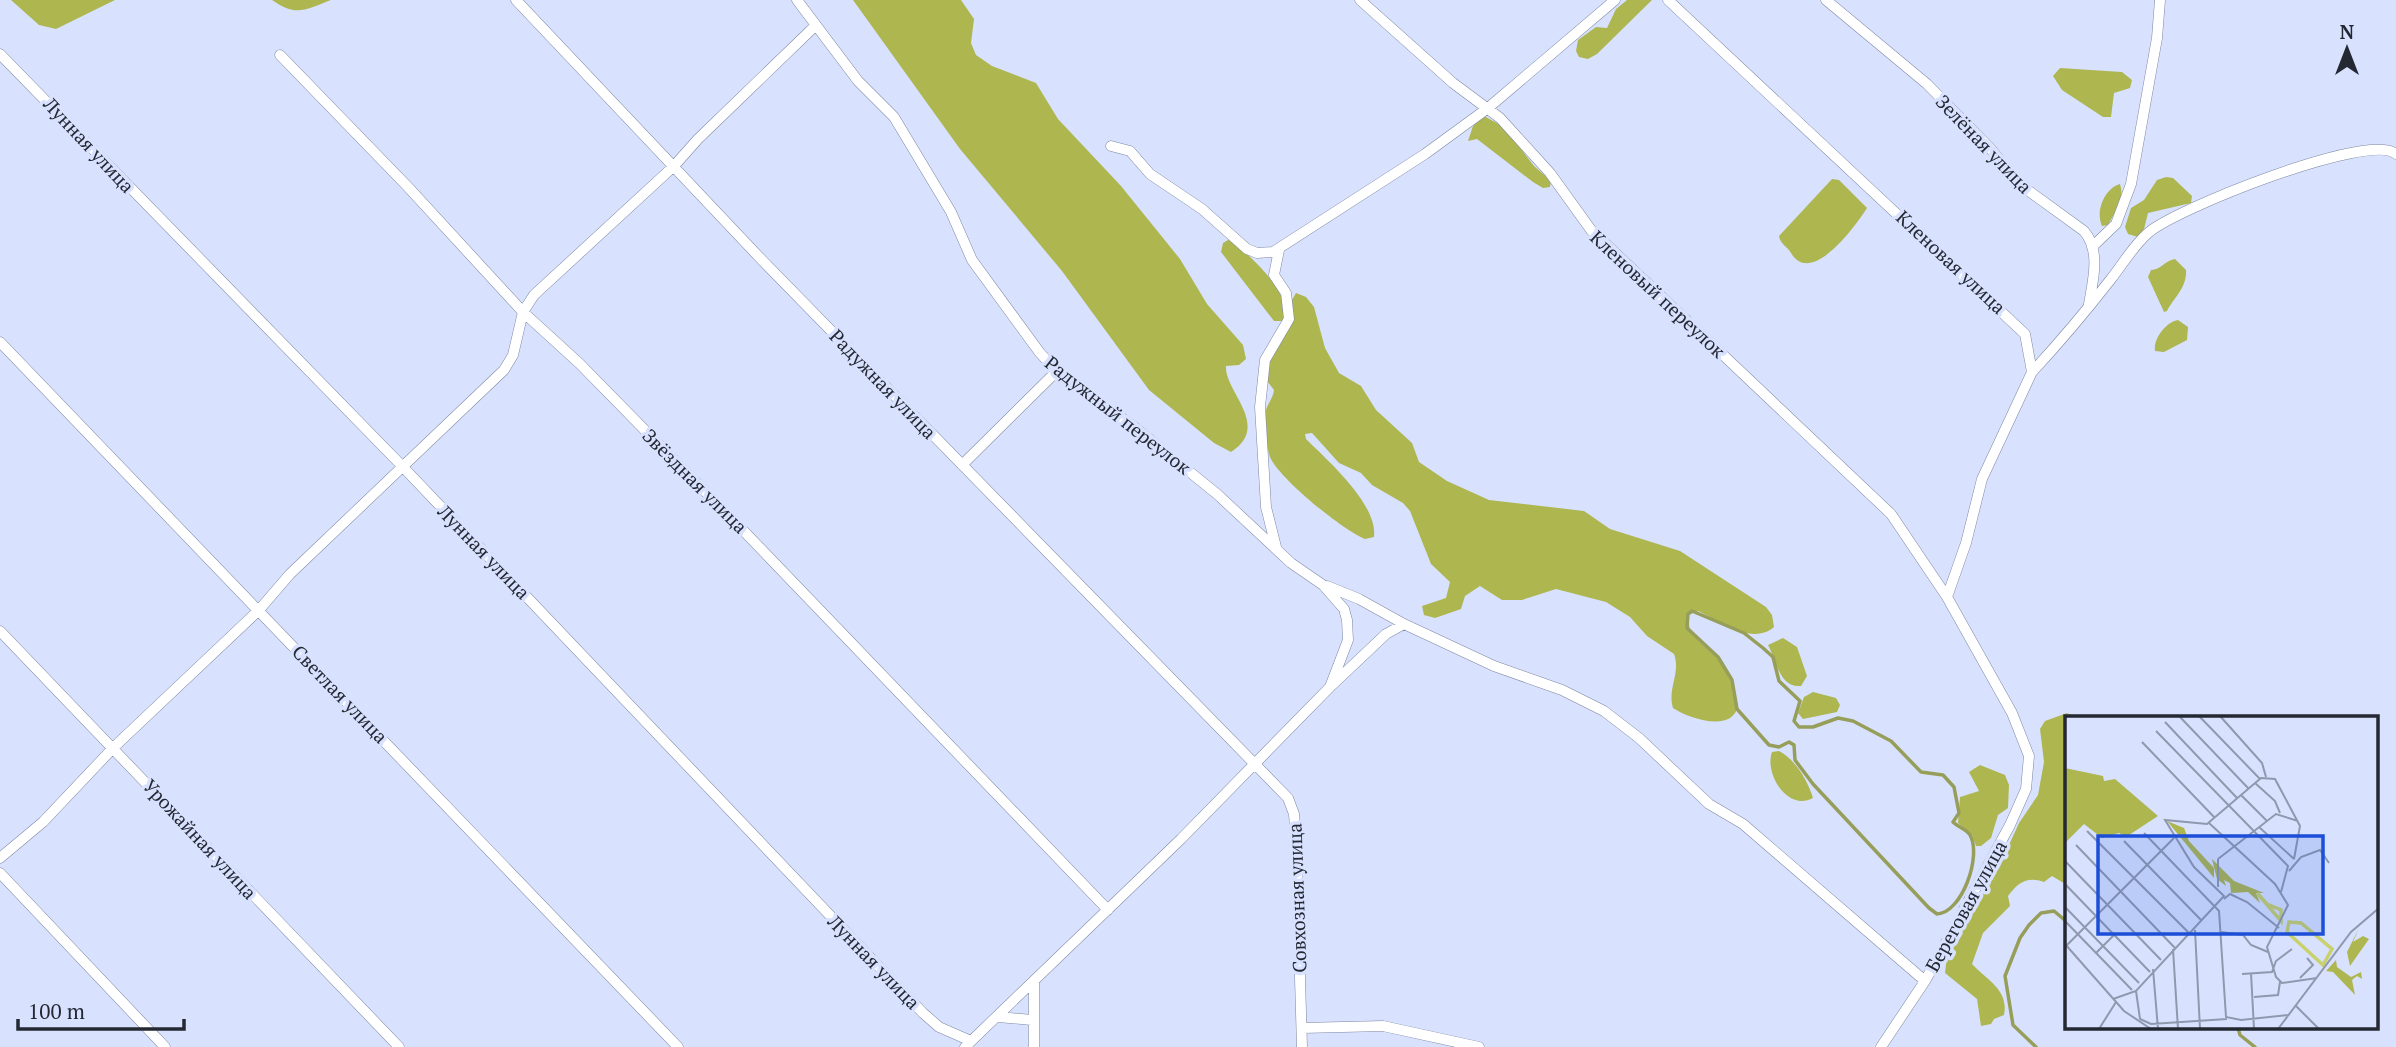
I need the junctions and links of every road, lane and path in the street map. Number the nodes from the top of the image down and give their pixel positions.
1 (516, 0) edge
2 (797, 0) edge
3 (1360, 0) edge
4 (1615, 0) edge
5 (1668, 0) edge
6 (1826, 0) edge
7 (2160, 0) edge
8 (814, 27) junction
9 (0, 54) edge
10 (280, 55) dead end
11 (1488, 108) junction
12 (1111, 146) dead end
13 (2396, 154) edge
14 (674, 166) junction
15 (2092, 247) junction
16 (1279, 250) junction
17 (2088, 308) junction
18 (523, 312) junction
19 (0, 342) edge
20 (1057, 371) junction
21 (2032, 372) junction
22 (962, 465) junction
23 (403, 467) junction
24 (1277, 550) junction
25 (1323, 585) junction
26 (1947, 597) junction
27 (259, 610) junction
28 (1404, 624) junction
29 (0, 631) edge
30 (1330, 687) junction
31 (114, 747) junction
32 (2029, 756) joint
33 (1254, 765) junction
34 (0, 858) edge
35 (0, 873) edge
36 (1108, 910) junction
37 (1925, 981) junction
38 (1034, 982) junction
39 (998, 1017) junction
40 (1032, 1020) junction
41 (1302, 1028) junction
42 (968, 1044) edge
43 (165, 1047) edge
44 (399, 1047) edge
45 (678, 1047) edge
46 (1034, 1047) edge
47 (1303, 1047) edge
48 (1479, 1047) edge
49 (1881, 1047) edge

1 - 14 street, Радужная улица
2 - 8 street, Радужный переулок
3 - 11 street, Кленовый переулок
4 - 11 street
5 - 21 street, Кленовая улица
6 - 15 street, Зелёная улица
7 - 15 street
8 - 14 street
8 - 20 street, Радужный переулок
9 - 23 street, Лунная улица
10 - 18 street, Звёздная улица
11 - 16 street
11 - 26 street, Кленовый переулок
12 - 16 street
13 - 17 street
14 - 18 street
14 - 22 street, Радужная улица
15 - 17 street
16 - 24 street
17 - 21 street
18 - 23 street
18 - 36 street, Звёздная улица
19 - 27 street, Светлая улица
20 - 22 street
20 - 24 street, Радужный переулок
21 - 26 street
22 - 33 street, Радужная улица
23 - 27 street
23 - 42 street, Лунная улица
24 - 25 street, Радужный переулок
25 - 28 street
25 - 30 street, Радужный переулок
26 - 32 street, Кленовый переулок
27 - 31 street
27 - 45 street, Светлая улица
28 - 30 street
28 - 37 street
29 - 31 street, Урожайная улица
30 - 33 street, Радужный переулок
31 - 34 street
31 - 44 street, Урожайная улица
32 - 37 street, Береговая улица
33 - 36 street, Радужный переулок
33 - 41 street, Совхозная улица
35 - 43 street
36 - 38 street, Радужный переулок
37 - 49 street, Береговая улица
38 - 39 street, Радужный переулок
38 - 40 street
39 - 40 street
39 - 42 street, Радужный переулок
40 - 46 street
41 - 47 street, Совхозная улица
41 - 48 street

